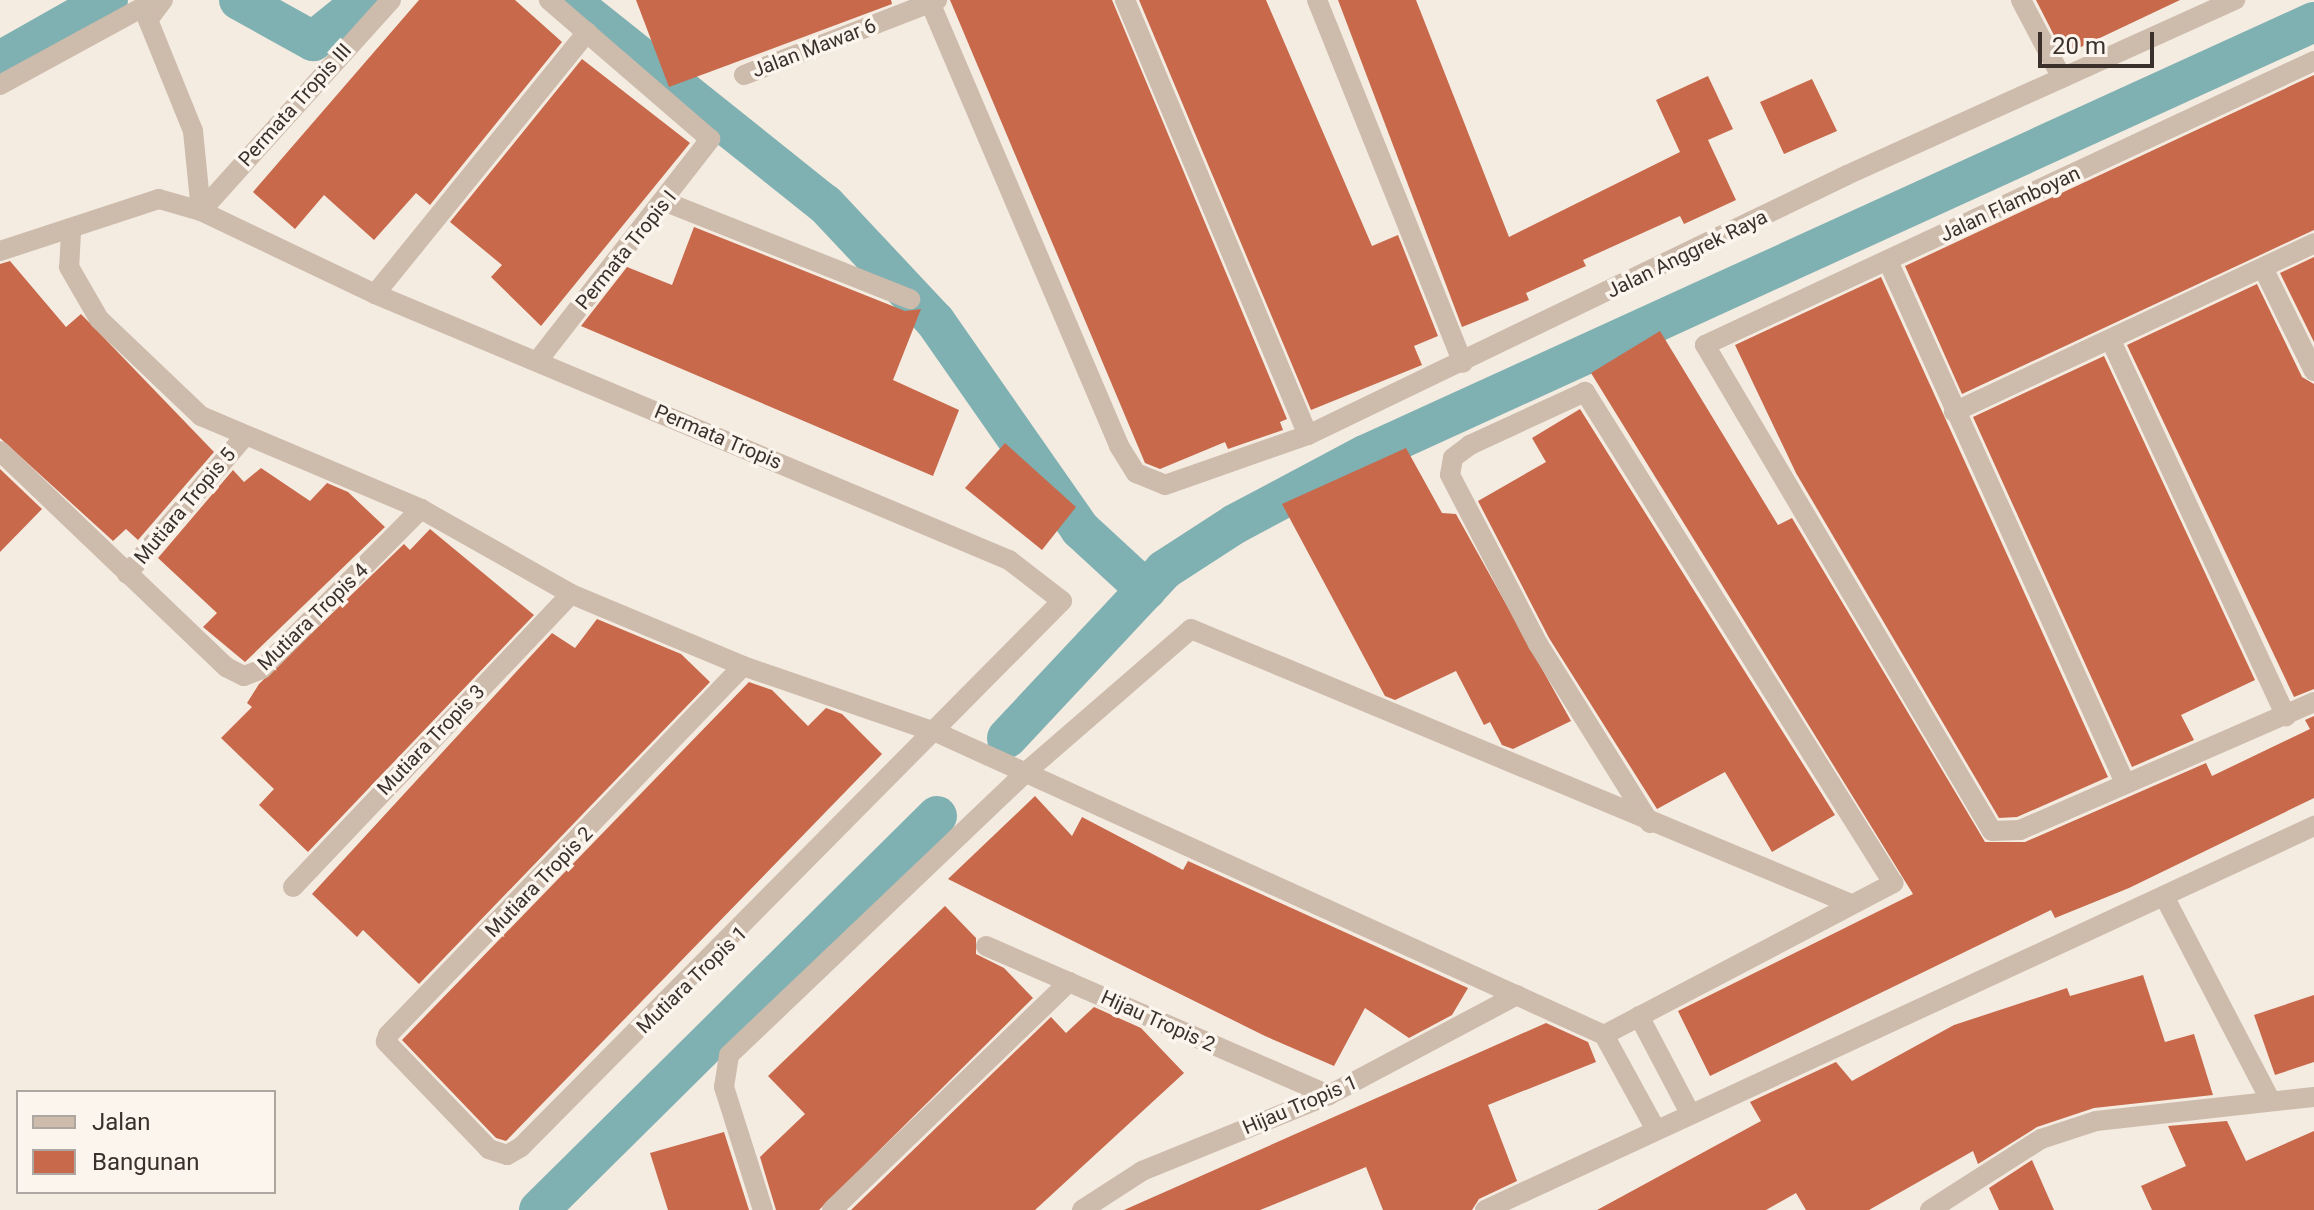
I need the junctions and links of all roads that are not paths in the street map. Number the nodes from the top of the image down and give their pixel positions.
1 (156, 0) edge
2 (163, 0) edge
3 (391, 0) edge
4 (549, 0) edge
5 (1125, 0) edge
6 (1317, 0) edge
7 (2021, 0) edge
8 (2235, 0) edge
9 (932, 1) edge
10 (587, 32) junction
11 (2314, 61) edge
12 (744, 75) dead end
13 (2062, 78) junction
14 (0, 85) edge
15 (666, 202) junction
16 (201, 211) junction
17 (71, 232) junction
18 (2314, 243) edge
19 (0, 251) edge
20 (1888, 261) junction
21 (2263, 268) junction
22 (375, 294) junction
23 (910, 299) dead end
24 (2112, 343) junction
25 (539, 359) junction
26 (1463, 363) junction
27 (2314, 371) edge
28 (1954, 412) junction
29 (1308, 435) junction
30 (243, 438) junction
31 (0, 451) edge
32 (421, 509) junction
33 (127, 574) junction
34 (571, 594) junction
35 (743, 666) junction
36 (2314, 702) edge
37 (2286, 716) junction
38 (938, 733) junction
39 (1026, 772) junction
40 (2125, 783) junction
41 (1650, 823) junction
42 (2314, 826) edge
43 (293, 887) dead end
44 (2165, 898) junction
45 (1851, 904) junction
46 (986, 946) dead end
47 (1069, 982) junction
48 (1517, 995) junction
49 (1639, 1016) junction
50 (1604, 1035) junction
51 (1329, 1095) junction
52 (438, 1097) joint
53 (2314, 1097) edge
54 (2270, 1100) junction
55 (1690, 1113) junction
56 (1655, 1128) junction
57 (763, 1210) edge
58 (832, 1210) edge
59 (1082, 1210) edge
60 (1485, 1210) edge
61 (1930, 1210) edge

1 - 14 street
2 - 16 street
3 - 16 street, Permata Tropis III
4 - 10 street
5 - 29 street
6 - 26 street
7 - 13 street
8 - 13 street, Jalan Anggrek Raya
9 - 12 street, Jalan Mawar 6
9 - 29 street, Jalan Anggrek Raya
10 - 15 street, Permata Tropis I
10 - 22 street
11 - 20 street, Jalan Flamboyan
13 - 26 street, Jalan Anggrek Raya
15 - 23 street
15 - 25 street, Permata Tropis I
16 - 17 street, Permata Tropis
16 - 22 street, Permata Tropis
17 - 19 street, Permata Tropis
17 - 30 street
18 - 21 street
20 - 28 street
20 - 40 street, Jalan Flamboyan
21 - 24 street
21 - 27 street
22 - 25 street, Permata Tropis
24 - 28 street
24 - 37 street
25 - 38 street, Permata Tropis
26 - 29 street, Jalan Anggrek Raya
28 - 40 street
30 - 32 street
30 - 33 street, Mutiara Tropis 5
31 - 33 street
32 - 33 street, Mutiara Tropis 4
32 - 34 street
34 - 35 street
34 - 43 street, Mutiara Tropis 3
35 - 38 street
35 - 52 street, Mutiara Tropis 2
36 - 37 street
37 - 40 street
38 - 39 street
38 - 52 street, Mutiara Tropis 1
39 - 41 street
39 - 48 street
39 - 57 street
41 - 45 street
41 - 45 street
42 - 44 street
44 - 54 street
44 - 55 street
45 - 49 street
46 - 47 street, Hijau Tropis 2
47 - 51 street, Hijau Tropis 2
47 - 58 street
48 - 50 street
48 - 51 street, Hijau Tropis 1
49 - 50 street
49 - 55 street
50 - 56 street
51 - 59 street, Hijau Tropis 1
53 - 54 street
54 - 61 street
55 - 56 street
56 - 60 street

